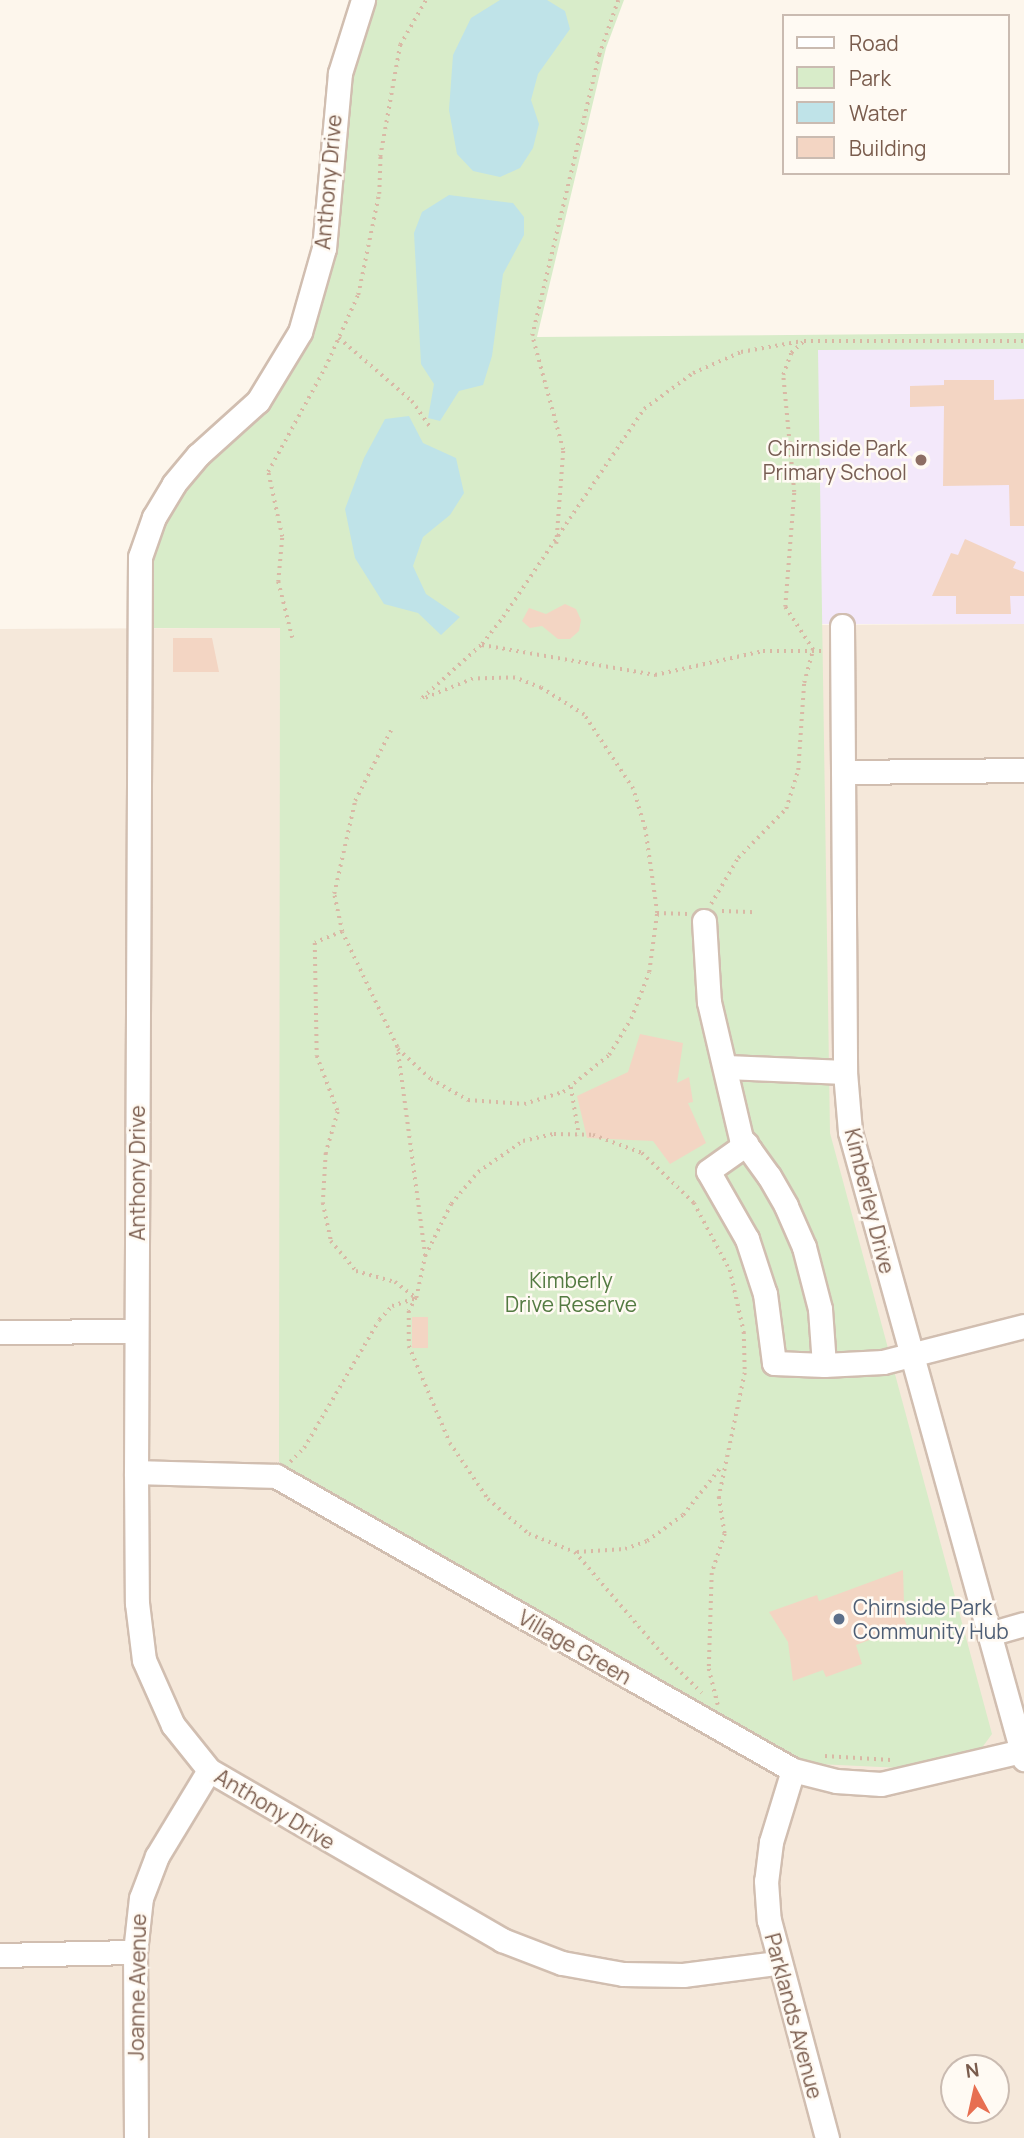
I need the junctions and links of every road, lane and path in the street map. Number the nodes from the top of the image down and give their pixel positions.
1 (363, 0) edge
2 (426, 0) edge
3 (618, 0) edge
4 (339, 338) junction
5 (804, 341) junction
6 (1024, 341) edge
7 (431, 428) dead end
8 (556, 544) junction
9 (842, 626) dead end
10 (292, 638) dead end
11 (482, 645) junction
12 (813, 650) junction
13 (842, 652) junction
14 (391, 728) dead end
15 (1024, 771) edge
16 (843, 772) junction
17 (756, 912) dead end
18 (657, 913) junction
19 (699, 918) joint
20 (342, 932) junction
21 (397, 1047) junction
22 (726, 1067) junction
23 (845, 1072) junction
24 (571, 1087) junction
25 (579, 1135) junction
26 (746, 1144) junction
27 (425, 1256) junction
28 (416, 1298) junction
29 (1024, 1326) edge
30 (136, 1331) junction
31 (0, 1332) edge
32 (912, 1355) junction
33 (824, 1365) junction
34 (722, 1466) junction
35 (136, 1472) junction
36 (276, 1476) junction
37 (575, 1552) junction
38 (1024, 1624) edge
39 (989, 1633) junction
40 (719, 1707) junction
41 (728, 1713) dead end
42 (812, 1753) dead end
43 (1023, 1755) edge
44 (905, 1759) dead end
45 (209, 1770) junction
46 (793, 1770) junction
47 (135, 1952) junction
48 (0, 1955) edge
49 (777, 1963) junction
50 (136, 2138) edge
51 (827, 2138) edge

1 - 30 street, Anthony Drive
2 - 4 path
3 - 8 path
4 - 7 path
4 - 10 path
5 - 6 path
5 - 8 path
5 - 12 path
8 - 11 path
9 - 13 street, Kimberley Drive
11 - 12 path
11 - 18 path
12 - 13 path
12 - 17 path
13 - 16 street, Kimberley Drive
14 - 20 path
15 - 16 street
16 - 23 street, Kimberley Drive
18 - 19 path
18 - 24 path
19 - 22 street
20 - 21 path
20 - 28 path
21 - 24 path
21 - 27 path
22 - 23 street
22 - 26 street
23 - 32 street, Kimberley Drive
24 - 25 path
25 - 27 path
25 - 34 path
26 - 33 street
26 - 33 street
27 - 28 path
28 - 36 path
28 - 37 path
29 - 32 street
30 - 31 street
30 - 35 street, Anthony Drive
32 - 33 street
32 - 39 street, Kimberley Drive
34 - 37 path
34 - 40 path
35 - 36 street, Village Green
35 - 45 street, Anthony Drive
36 - 46 street, Village Green
37 - 40 path
38 - 39 street
39 - 43 street, Kimberley Drive
40 - 41 path
42 - 44 path
43 - 46 street, Village Green
45 - 47 street, Joanne Avenue
45 - 49 street, Anthony Drive
46 - 49 street, Parklands Avenue
47 - 48 street
47 - 50 street, Joanne Avenue
49 - 51 street, Parklands Avenue

